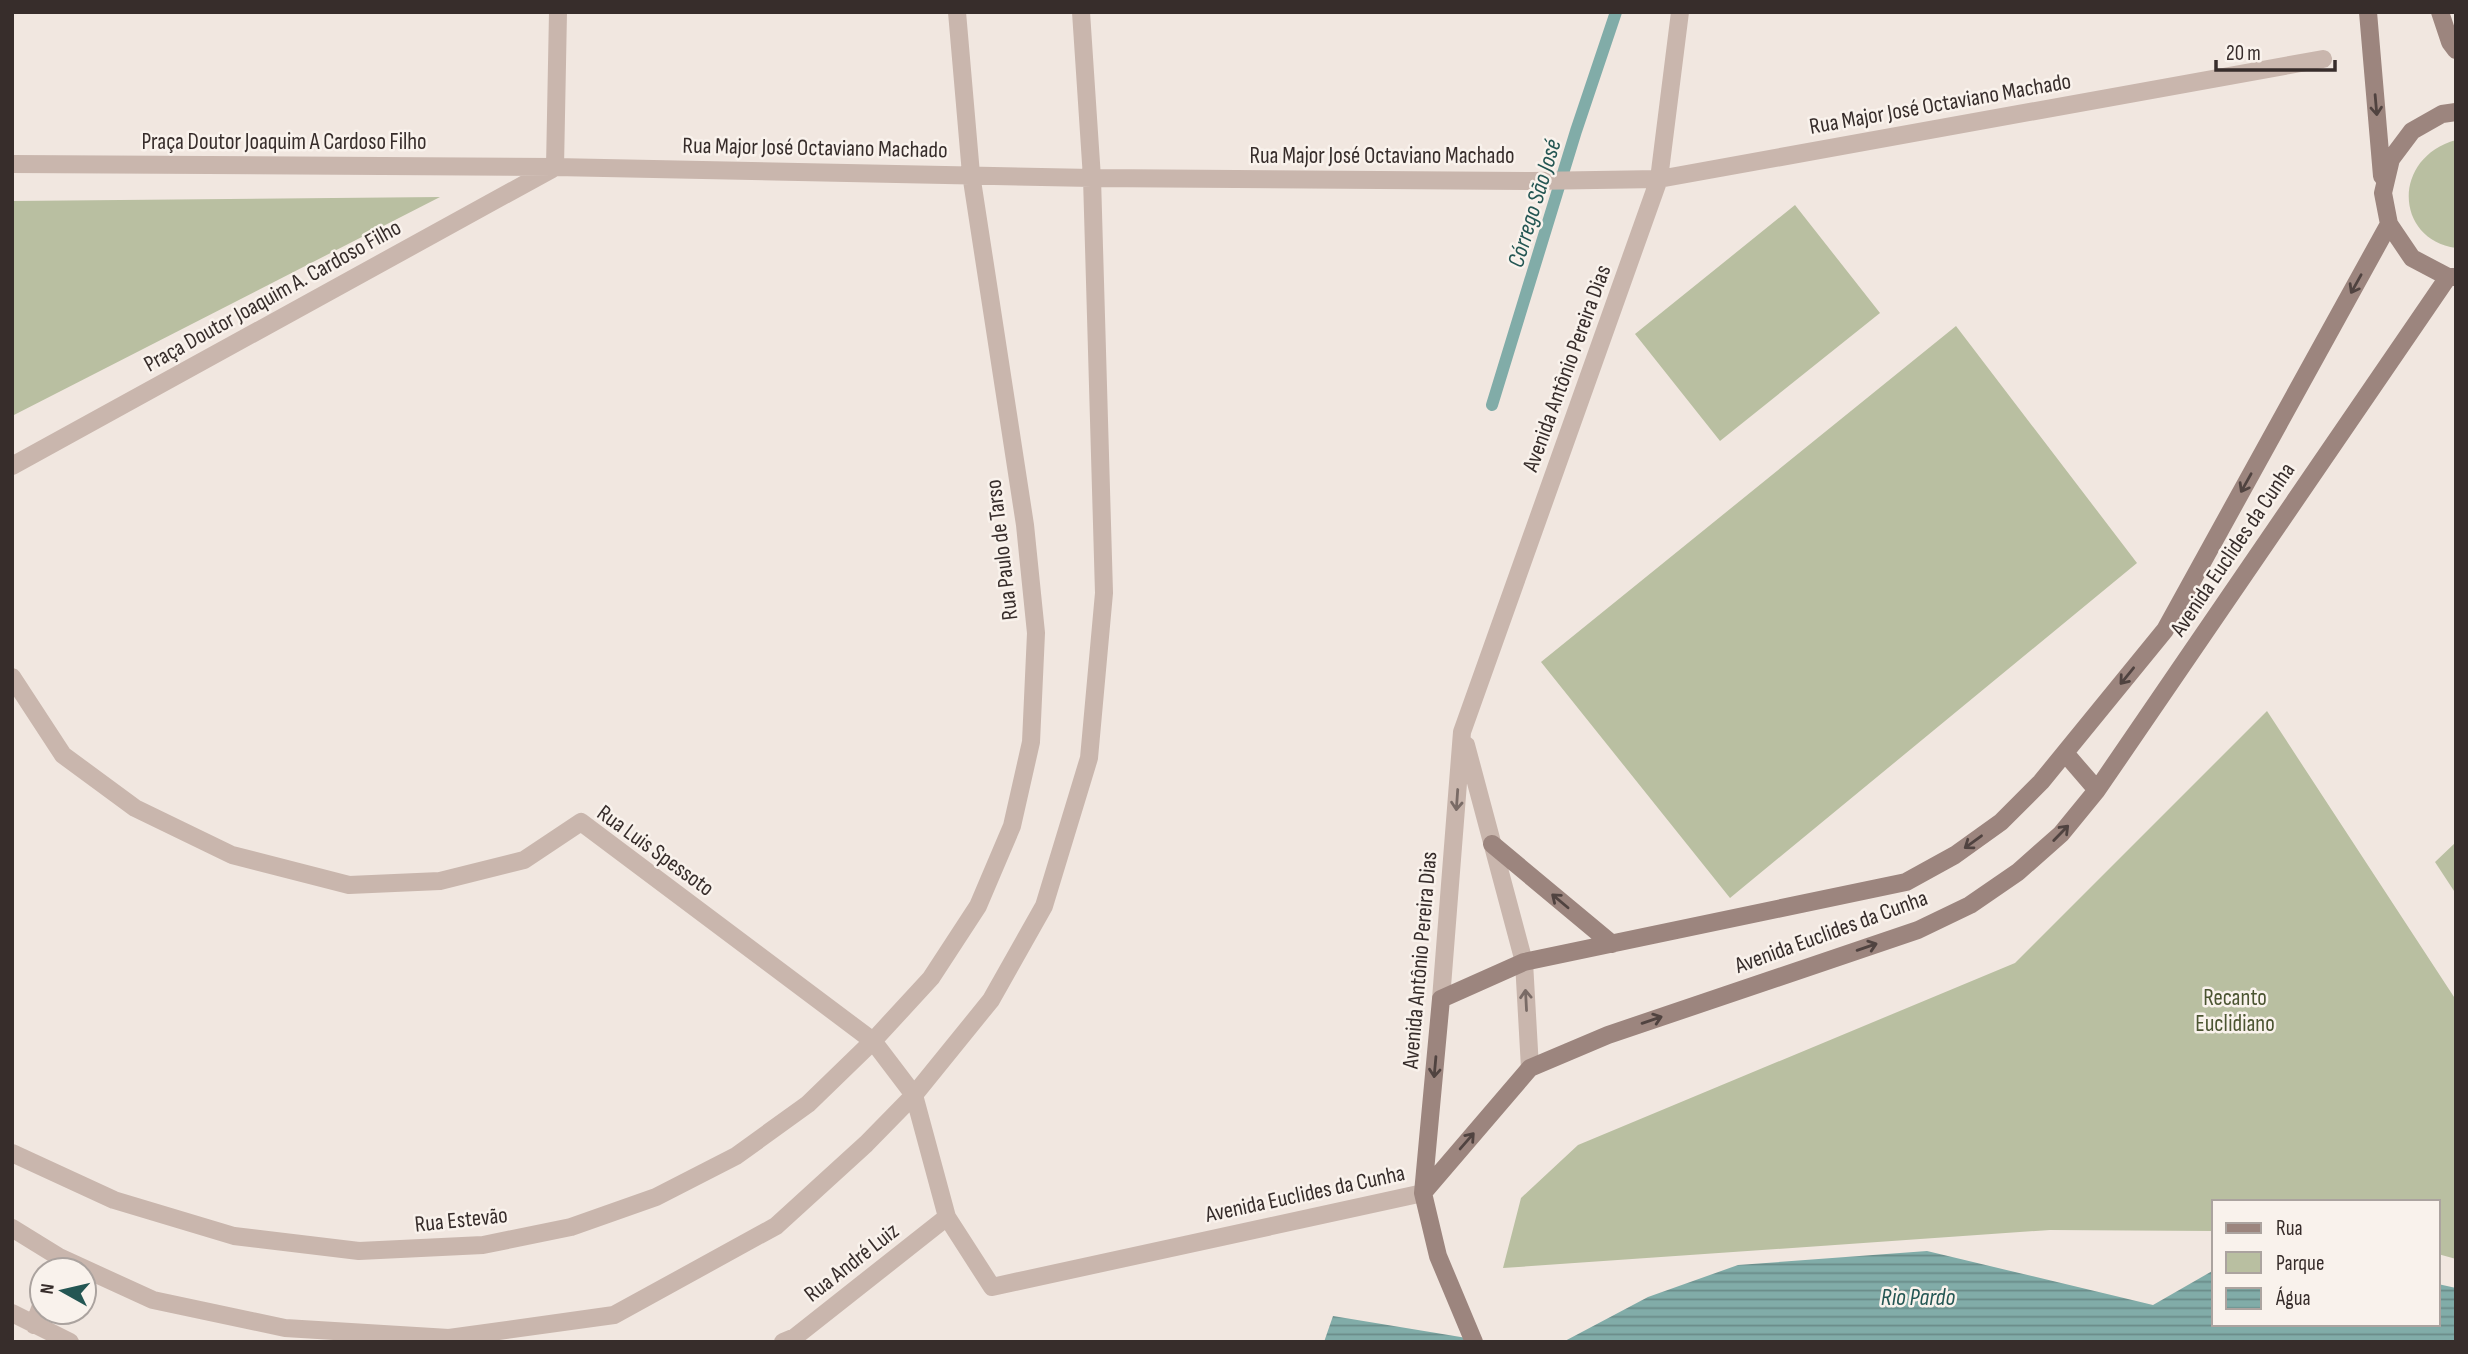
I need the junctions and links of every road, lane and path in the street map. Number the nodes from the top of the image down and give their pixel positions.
1 (558, 12) edge
2 (957, 12) edge
3 (1081, 12) edge
4 (1680, 12) edge
5 (2368, 12) edge
6 (2440, 12) edge
7 (2456, 50) edge
8 (2323, 59) dead end
9 (2456, 112) edge
10 (12, 164) edge
11 (555, 167) junction
12 (971, 174) junction
13 (1092, 178) junction
14 (1659, 179) junction
15 (2383, 193) junction
16 (2389, 224) junction
17 (2452, 277) edge
18 (12, 466) edge
19 (12, 677) edge
20 (1462, 732) junction
21 (2065, 753) junction
22 (2097, 790) junction
23 (1492, 844) junction
24 (1612, 944) junction
25 (1524, 962) junction
26 (1441, 999) junction
27 (873, 1041) junction
28 (1530, 1068) junction
29 (914, 1095) junction
30 (12, 1153) edge
31 (1423, 1193) junction
32 (947, 1217) junction
33 (12, 1228) edge
34 (47, 1256) edge
35 (98, 1279) edge
36 (992, 1287) joint
37 (12, 1313) edge
38 (28, 1322) edge
39 (36, 1326) edge
40 (70, 1342) edge
41 (783, 1342) edge
42 (1474, 1342) edge

1 - 11 street
2 - 12 street, Rua Paulo de Tarso
3 - 13 street
4 - 14 street, Avenida Antônio Pereira Dias
5 -> 15 main road
6 - 7 main road
8 - 14 street, Rua Major José Octaviano Machado
9 - 15 main road
10 - 11 street, Praça Doutor Joaquim A Cardoso Filho
11 - 12 street, Rua Major José Octaviano Machado
11 - 18 street, Praça Doutor Joaquim A. Cardoso Filho
12 - 13 street, Rua Major José Octaviano Machado
12 - 27 street, Rua Paulo de Tarso
13 - 14 street, Rua Major José Octaviano Machado
13 - 29 street
14 - 20 street, Avenida Antônio Pereira Dias
15 - 16 main road
16 - 17 main road
16 -> 21 main road, Avenida Euclides da Cunha
17 - 22 main road, Avenida Euclides da Cunha
19 - 27 street, Rua Luis Spessoto
20 - 23 street
20 -> 26 street, Avenida Antônio Pereira Dias
21 - 22 main road
21 -> 24 main road, Avenida Euclides da Cunha
28 -> 22 main road, Avenida Euclides da Cunha
24 -> 23 main road
23 - 25 street
24 - 25 main road, Avenida Euclides da Cunha
25 - 26 main road, Avenida Euclides da Cunha
28 -> 25 street
26 -> 31 main road, Avenida Antônio Pereira Dias
27 - 29 street, Rua Luis Spessoto
27 - 30 street, Rua Estevão
31 -> 28 main road, Avenida Euclides da Cunha
29 - 32 street, Rua Luis Spessoto
29 - 35 street
31 - 36 street, Avenida Euclides da Cunha
31 - 42 main road, Avenida Antônio Pereira Dias
32 - 36 street, Rua Luis Spessoto
32 - 41 street, Rua André Luiz
33 - 34 street
37 - 38 street
39 - 40 street

